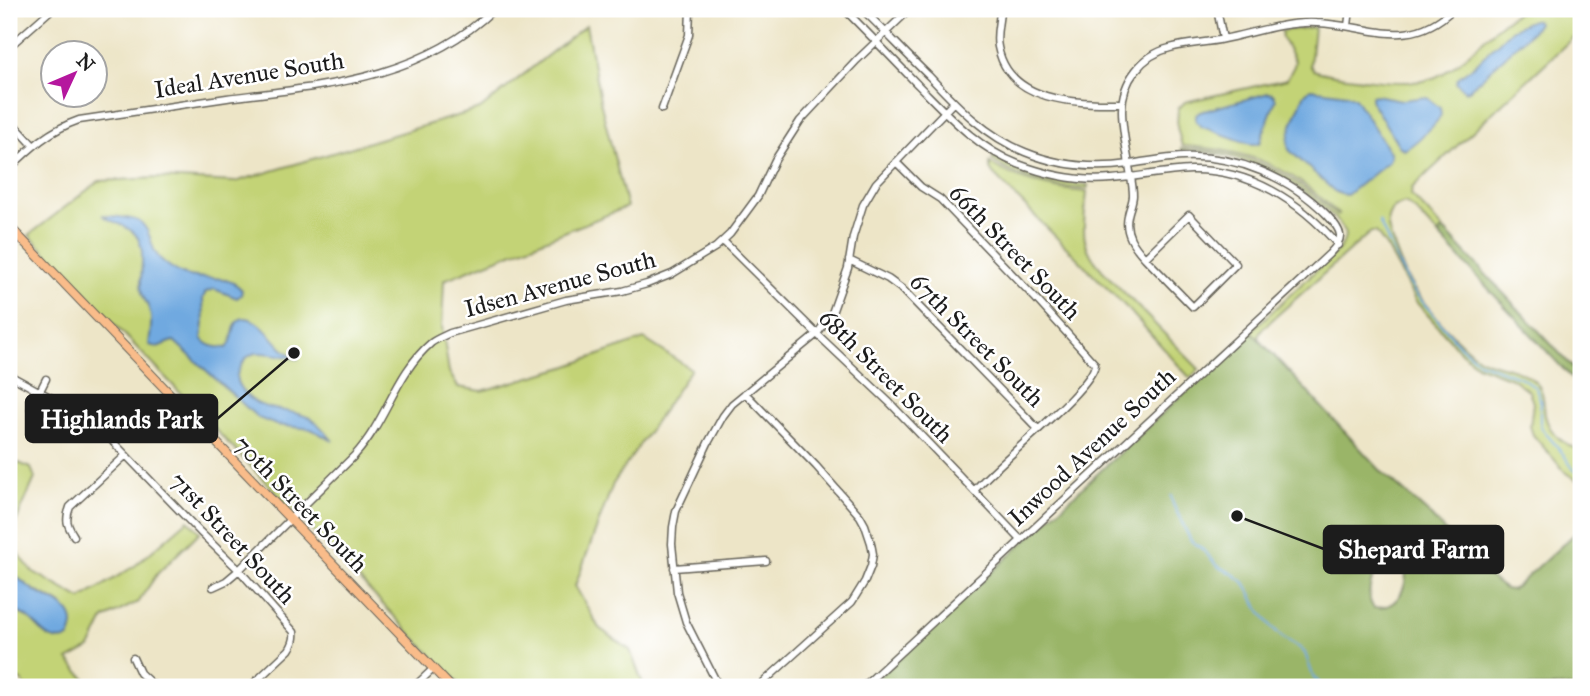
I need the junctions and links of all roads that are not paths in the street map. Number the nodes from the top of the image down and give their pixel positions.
1 (52, 9) edge
2 (494, 9) edge
3 (691, 9) edge
4 (844, 9) edge
5 (862, 9) edge
6 (910, 9) edge
7 (1000, 9) edge
8 (1217, 9) edge
9 (1350, 9) edge
10 (1453, 9) edge
11 (1348, 26) junction
12 (886, 32) junction
13 (1223, 39) junction
14 (876, 42) junction
15 (9, 47) edge
16 (954, 102) junction
17 (1122, 103) junction
18 (662, 108) dead end
19 (945, 112) junction
20 (9, 119) edge
21 (33, 145) junction
22 (896, 162) junction
23 (1128, 164) junction
24 (9, 169) edge
25 (1130, 177) junction
26 (9, 226) edge
27 (723, 241) junction
28 (1338, 245) junction
29 (1145, 258) junction
30 (849, 260) junction
31 (817, 334) junction
32 (9, 375) edge
33 (46, 379) dead end
34 (40, 391) junction
35 (746, 393) junction
36 (31, 409) dead end
37 (1038, 429) junction
38 (126, 455) junction
39 (974, 491) junction
40 (290, 520) junction
41 (74, 536) dead end
42 (1021, 540) junction
43 (766, 561) dead end
44 (674, 568) junction
45 (239, 570) junction
46 (213, 587) dead end
47 (133, 658) dead end
48 (433, 669) junction
49 (155, 687) edge
50 (250, 687) edge
51 (414, 687) edge
52 (450, 687) edge
53 (719, 687) edge
54 (758, 687) edge
55 (863, 687) edge

1 - 15 street
2 - 21 street, Ideal Avenue South
3 - 18 street
4 - 14 street
5 - 12 street
6 - 12 street, Idsen Avenue South
7 - 17 street
8 - 13 street
9 - 11 street
10 - 11 street
11 - 13 street
12 - 14 street, Idsen Avenue South
12 - 16 street
13 - 17 street
14 - 19 street
14 - 27 street, Idsen Avenue South
16 - 19 street
16 - 23 street
17 - 23 street
19 - 22 street
19 - 25 street
20 - 21 street
21 - 24 street, Ideal Avenue South
22 - 30 street
22 - 37 street, 66th Street South
23 - 25 street
23 - 28 street
25 - 28 street
25 - 29 street
26 - 40 main road, 70th Street South
27 - 31 street, 68th Street South
27 - 40 street, Idsen Avenue South
28 - 42 street, Inwood Avenue South
29 - 29 street
30 - 31 street
30 - 37 street, 67th Street South
31 - 35 street
31 - 39 street, 68th Street South
32 - 34 street, 71st Street South
33 - 34 street
34 - 36 street
34 - 38 street, 71st Street South
35 - 44 street
35 - 54 street
37 - 39 street
38 - 41 street
38 - 45 street, 71st Street South
39 - 42 street, 68th Street South
40 - 45 street, Idsen Avenue South
40 - 48 main road, 70th Street South
42 - 55 street, Inwood Avenue South
43 - 44 street
44 - 53 street
45 - 46 street, Idsen Avenue South
45 - 50 street, 71st Street South
47 - 49 street
48 - 51 street
48 - 52 main road, 70th Street South

